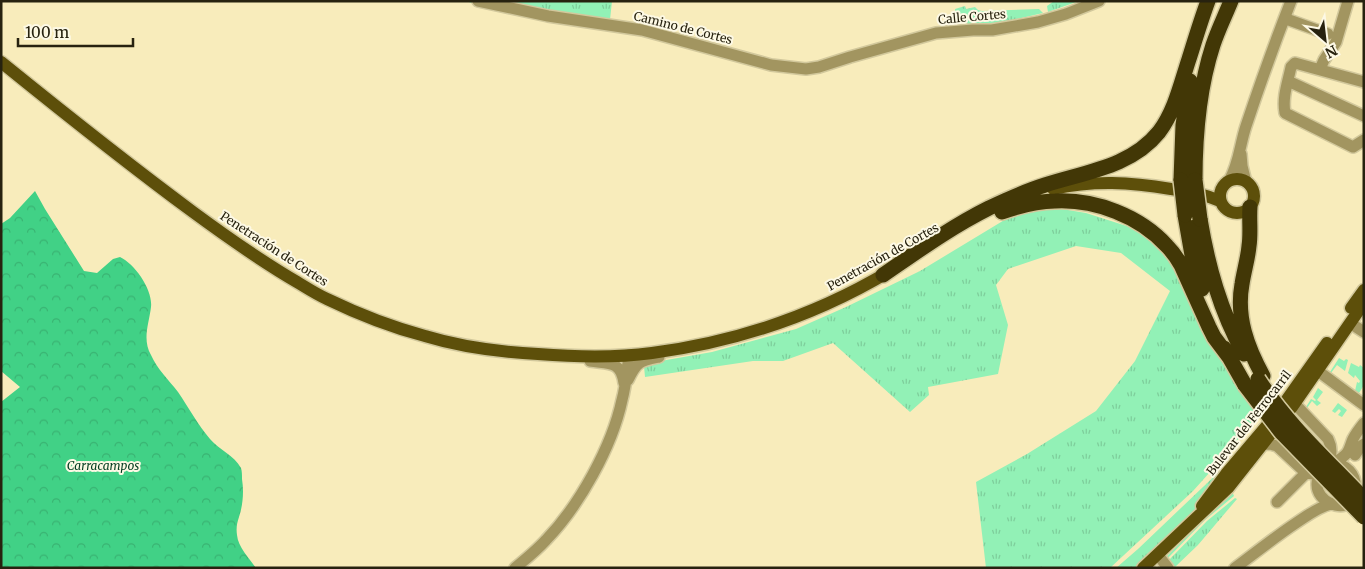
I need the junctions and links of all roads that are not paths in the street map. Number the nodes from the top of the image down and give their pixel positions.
1 (1099, 1) edge
2 (1208, 1) edge
3 (1215, 1) edge
4 (1231, 1) edge
5 (1291, 1) edge
6 (1348, 1) edge
7 (480, 2) edge
8 (1289, 20) dead end
9 (1328, 34) dead end
10 (1, 62) edge
11 (819, 68) joint
12 (1320, 69) junction
13 (1288, 81) junction
14 (1364, 82) edge
15 (1364, 116) edge
16 (1364, 140) edge
17 (1240, 151) junction
18 (1246, 182) junction
19 (1192, 184) junction
20 (1223, 190) junction
21 (1250, 207) junction
22 (883, 275) junction
23 (1364, 290) edge
24 (1364, 303) edge
25 (1350, 323) junction
26 (1364, 332) edge
27 (1329, 340) junction
28 (707, 343) junction
29 (629, 355) junction
30 (559, 356) junction
31 (1229, 357) junction
32 (1320, 373) junction
33 (1256, 380) junction
34 (625, 388) junction
35 (1295, 404) junction
36 (1364, 405) edge
37 (1364, 423) edge
38 (1356, 434) junction
39 (1264, 444) junction
40 (1364, 444) edge
41 (1355, 455) junction
42 (1326, 467) junction
43 (1306, 473) junction
44 (1226, 474) junction
45 (1360, 478) edge
46 (1319, 493) junction
47 (1360, 500) edge
48 (1277, 502) dead end
49 (1331, 504) junction
50 (1307, 515) junction
51 (1364, 517) edge
52 (1190, 524) junction
53 (1158, 555) junction
54 (515, 568) edge
55 (1143, 568) edge
56 (1168, 568) edge
57 (1235, 568) edge

1 - 11 street, Calle Cortes
2 - 22 highway
3 - 19 highway
4 - 19 highway
5 - 17 street
6 - 12 street
7 - 11 street, Camino de Cortes
8 - 9 street
10 - 30 main road, Penetración de Cortes
12 - 13 street
12 - 14 street
13 - 15 street
13 - 16 street
17 - 18 street
17 - 20 street
18 - 20 main road
18 - 21 main road
19 - 20 main road, Penetración de Cortes
19 - 22 main road, Penetración de Cortes
19 - 31 highway, bridge
19 - 33 highway, bridge
20 - 21 main road
21 - 33 highway
22 - 28 main road, Penetración de Cortes
22 - 31 highway
23 - 27 main road, Bulevar del Ferrocarril
24 - 25 main road, Bulevar del Ferrocarril
25 - 26 street
25 - 32 main road, Bulevar del Ferrocarril
27 - 35 street, Bulevar del Ferrocarril
27 - 44 main road, Bulevar del Ferrocarril
28 - 29 main road, Penetración de Cortes
28 - 34 street
29 - 30 main road, Penetración de Cortes
29 - 34 street
30 - 34 street
31 - 33 highway
32 - 35 main road, Bulevar del Ferrocarril
32 - 36 street
33 - 47 highway, bridge
33 - 51 highway, bridge
34 - 54 street
35 - 39 main road, Bulevar del Ferrocarril
35 - 42 street
37 - 38 street
38 - 41 street
38 - 42 street
39 - 43 street
39 - 44 street
39 - 52 main road, Bulevar del Ferrocarril
40 - 41 street
41 - 45 street
42 - 43 street
42 - 45 street
42 - 46 street
43 - 48 street
44 - 52 main road, Bulevar del Ferrocarril
45 - 47 street
46 - 49 street
46 - 50 street
47 - 49 street
49 - 50 street
50 - 57 street
52 - 53 main road, Bulevar del Ferrocarril
53 - 55 main road, Bulevar del Ferrocarril
53 - 56 street

